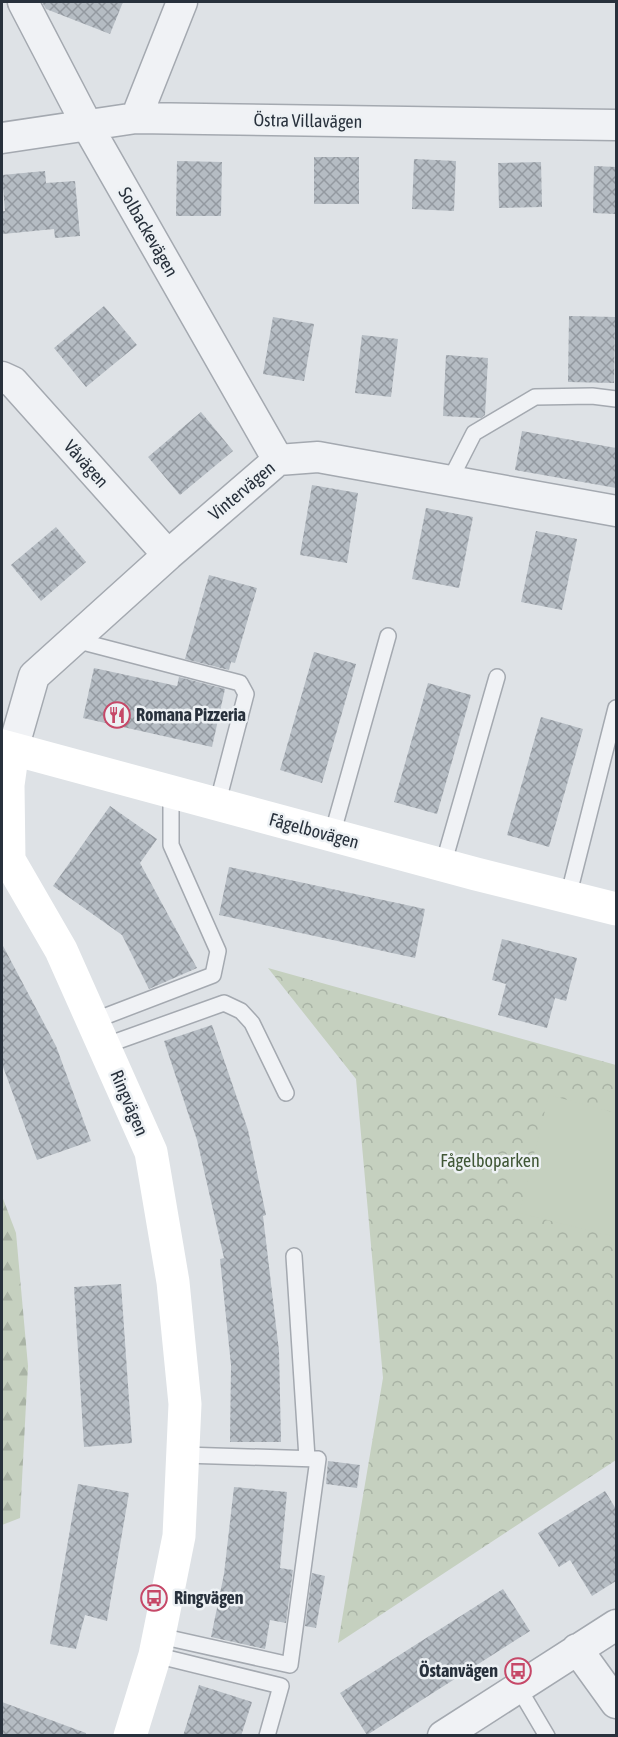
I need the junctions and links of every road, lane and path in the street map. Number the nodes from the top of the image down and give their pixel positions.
1 (23, 2) edge
2 (182, 2) edge
3 (136, 118) junction
4 (616, 125) edge
5 (88, 127) junction
6 (2, 138) edge
7 (2, 377) edge
8 (616, 399) edge
9 (278, 460) junction
10 (450, 480) junction
11 (616, 511) edge
12 (168, 555) junction
13 (388, 636) dead end
14 (75, 640) junction
15 (497, 677) dead end
16 (616, 708) edge
17 (7, 748) edge
18 (175, 793) junction
19 (217, 805) junction
20 (332, 836) junction
21 (443, 866) junction
22 (568, 897) junction
23 (616, 909) edge
24 (99, 1033) junction
25 (286, 1093) dead end
26 (294, 1256) dead end
27 (183, 1455) junction
28 (307, 1458) junction
29 (616, 1625) edge
30 (158, 1645) junction
31 (577, 1649) junction
32 (518, 1687) junction
33 (616, 1703) edge
34 (130, 1736) edge
35 (267, 1736) edge
36 (443, 1736) edge
37 (547, 1736) edge

1 - 5 street, Solbackevägen
2 - 3 street
3 - 4 street, Östra Villavägen
3 - 5 street, Östra Villavägen
5 - 6 street, Östra Villavägen
5 - 9 street, Solbackevägen
7 - 12 street, Våvägen
8 - 10 lane
9 - 10 street, Vintervägen
9 - 12 street, Vintervägen
10 - 11 street, Vintervägen
12 - 14 street, Vintervägen
13 - 20 lane
14 - 17 street, Vintervägen
14 - 19 lane
15 - 21 lane
16 - 22 lane
17 - 18 street, Fågelbovägen
17 - 24 street, Ringvägen
18 - 19 street, Fågelbovägen
18 - 24 lane
19 - 20 street, Fågelbovägen
20 - 21 street, Fågelbovägen
21 - 22 street, Fågelbovägen
22 - 23 street, Fågelbovägen
24 - 25 lane
24 - 27 street, Ringvägen
26 - 28 lane
27 - 28 lane
27 - 30 street, Ringvägen
28 - 30 lane
29 - 31 street
30 - 34 street, Ringvägen
30 - 35 lane
31 - 32 street
31 - 33 street
32 - 36 street
32 - 37 lane

